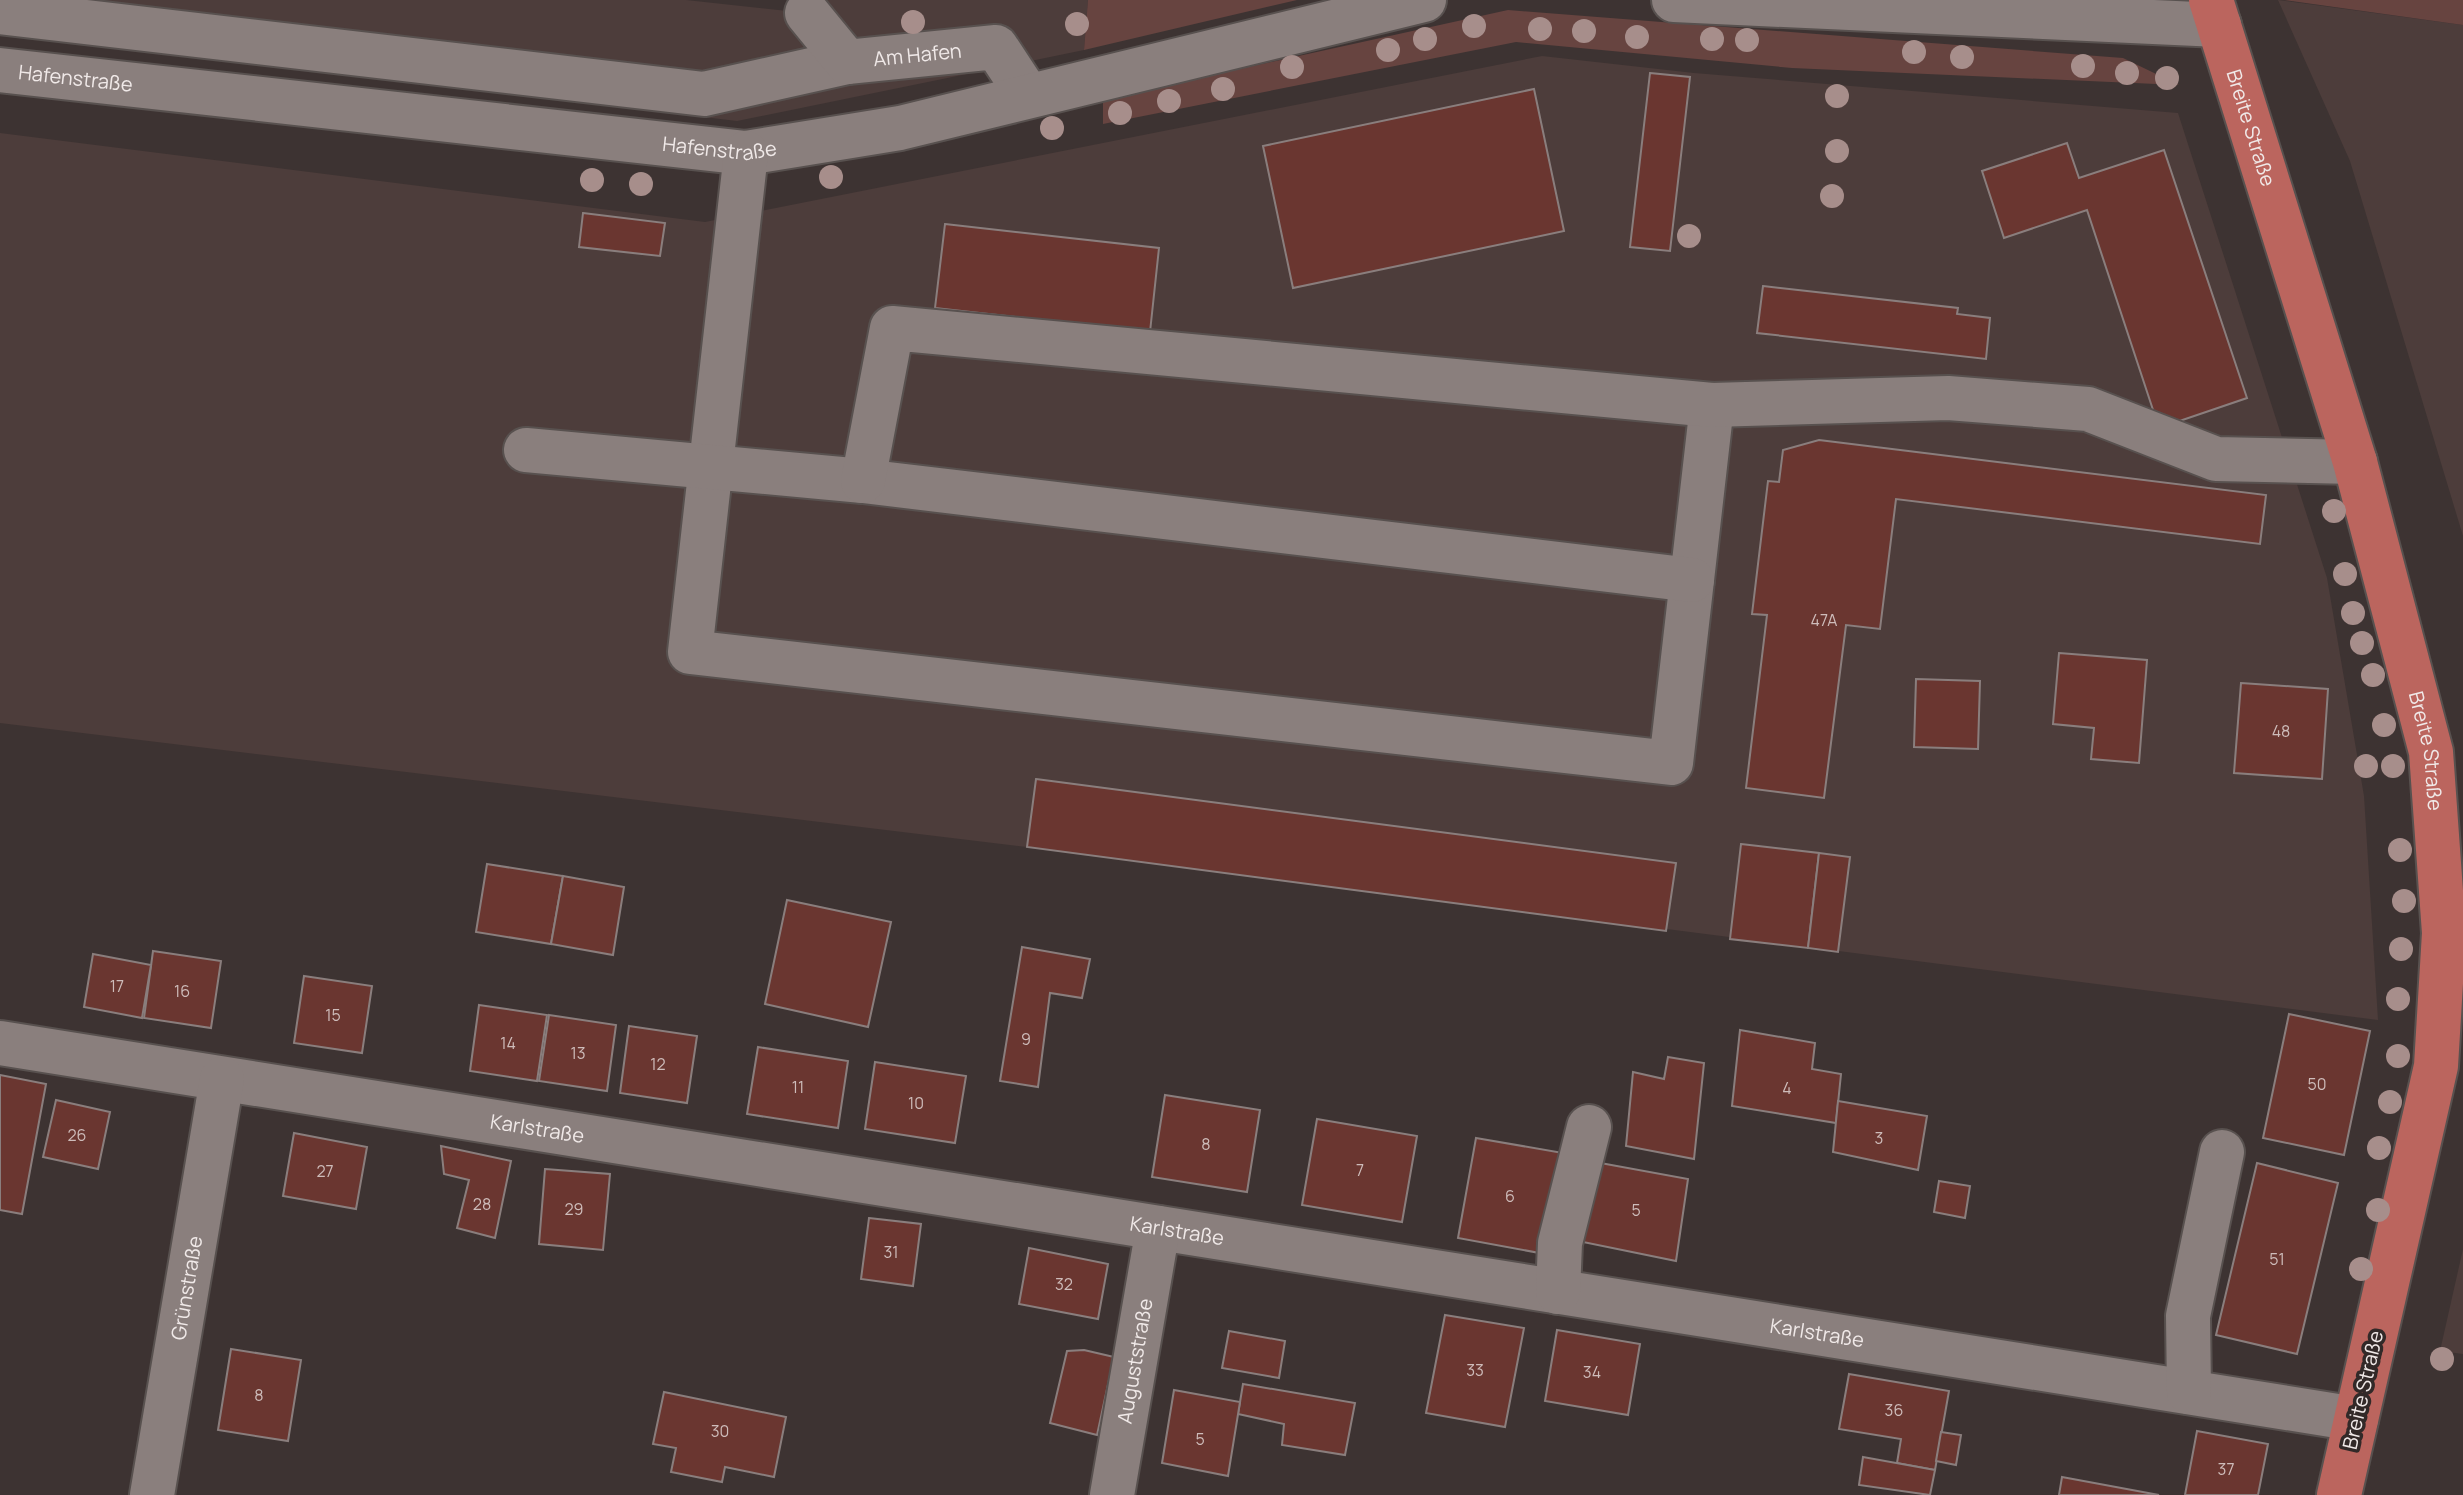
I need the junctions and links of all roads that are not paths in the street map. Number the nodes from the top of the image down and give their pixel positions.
1 (1424, 0) edge
2 (1674, 0) edge
3 (0, 12) edge
4 (807, 13) dead end
5 (2215, 13) edge
6 (847, 62) junction
7 (0, 70) edge
8 (1027, 94) junction
9 (746, 153) junction
10 (1712, 405) junction
11 (526, 450) dead end
12 (2355, 462) junction
13 (711, 467) junction
14 (863, 481) junction
15 (1692, 580) junction
16 (0, 1043) edge
17 (222, 1079) junction
18 (1589, 1127) dead end
19 (2222, 1152) dead end
20 (1158, 1228) junction
21 (1558, 1292) junction
22 (2189, 1392) junction
23 (2356, 1419) junction
24 (152, 1495) edge
25 (1112, 1495) edge
26 (2339, 1495) edge

1 - 8 street, Hafenstraße
2 - 5 street
3 - 6 street
4 - 6 street, Am Hafen
5 - 12 main road, Breite Straße
6 - 8 street, Am Hafen
7 - 9 street, Hafenstraße
8 - 9 street, Hafenstraße
9 - 13 street
10 - 12 street
10 - 14 street
10 - 15 street
11 - 13 street
12 - 23 main road, Breite Straße
13 - 14 street
13 - 15 street
14 - 15 street
16 - 17 street, Karlstraße
17 - 20 street, Karlstraße
17 - 24 street, Grünstraße
18 - 21 street
19 - 22 street
20 - 21 street, Karlstraße
20 - 25 street, Auguststraße
21 - 22 street, Karlstraße
22 - 23 street, Karlstraße
23 - 26 main road, Breite Straße

